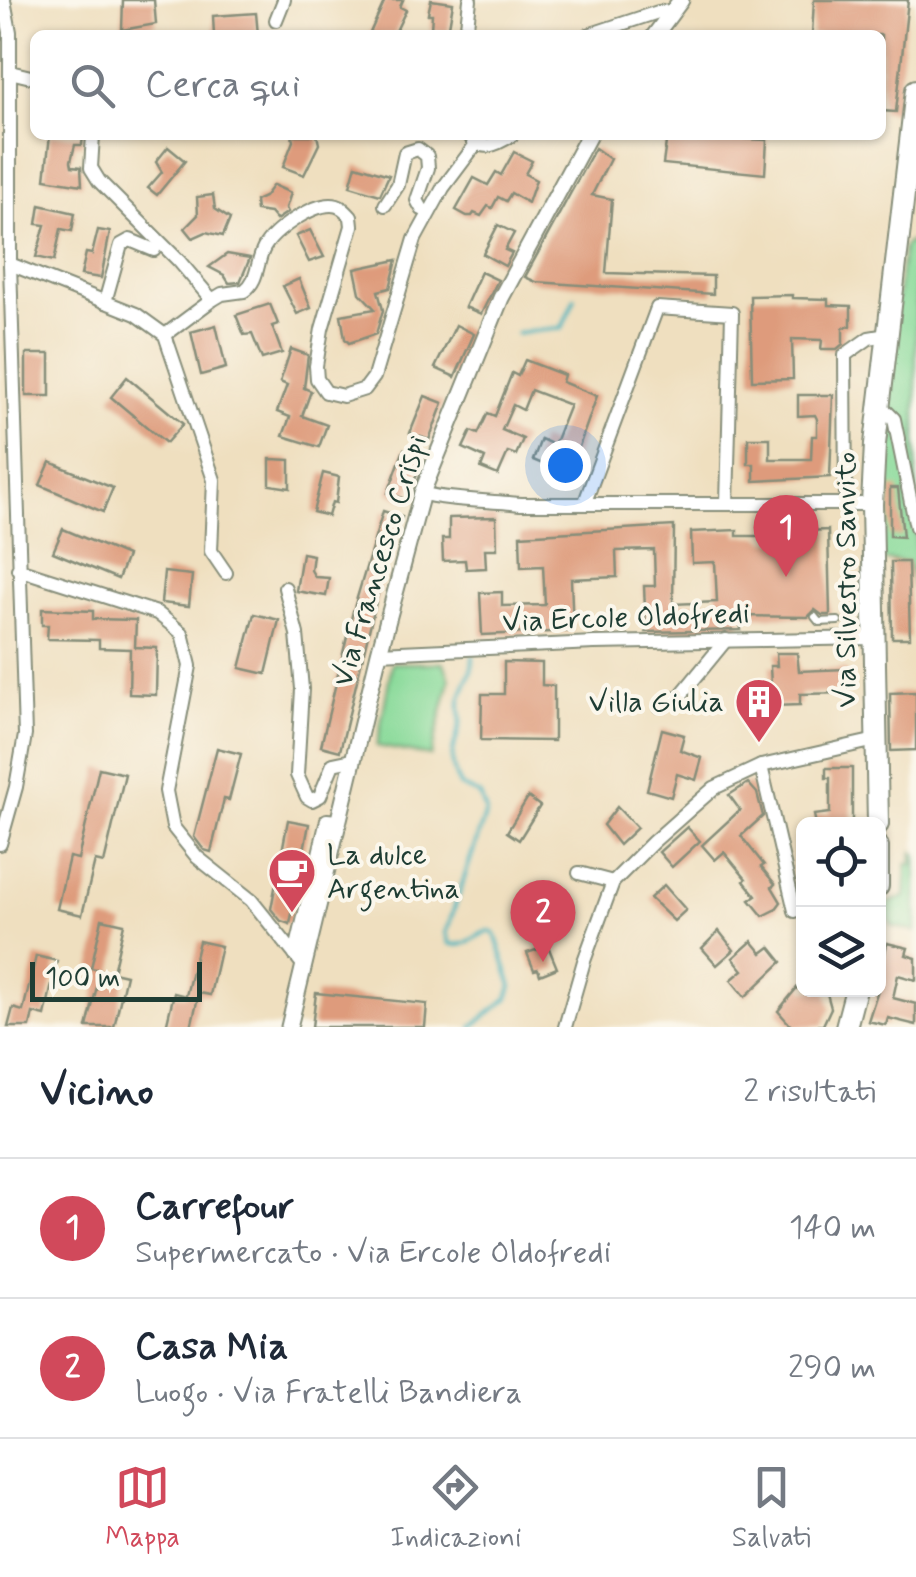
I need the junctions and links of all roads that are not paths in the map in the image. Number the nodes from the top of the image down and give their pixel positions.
1 (4, 0) edge
2 (284, 0) edge
3 (470, 0) edge
4 (677, 5) edge
5 (276, 20) dead end
6 (467, 30) edge
7 (603, 30) edge
8 (659, 30) edge
9 (5, 33) edge
10 (10, 72) junction
11 (30, 77) edge
12 (916, 90) edge
13 (94, 140) edge
14 (473, 140) edge
15 (502, 140) edge
16 (586, 140) edge
17 (385, 205) dead end
18 (428, 212) junction
19 (154, 250) dead end
20 (10, 264) junction
21 (212, 300) junction
22 (106, 302) junction
23 (164, 335) junction
24 (887, 336) junction
25 (878, 410) junction
26 (422, 493) junction
27 (585, 502) junction
28 (727, 504) junction
29 (872, 504) junction
30 (846, 506) junction
31 (916, 527) edge
32 (800, 532) dead end
33 (766, 534) dead end
34 (18, 568) junction
35 (226, 573) dead end
36 (285, 588) dead end
37 (815, 617) dead end
38 (838, 621) dead end
39 (874, 638) junction
40 (726, 640) junction
41 (379, 652) junction
42 (660, 706) dead end
43 (876, 740) junction
44 (352, 760) junction
45 (761, 766) junction
46 (878, 817) edge
47 (0, 844) edge
48 (579, 873) dead end
49 (613, 882) junction
50 (794, 911) dead end
51 (300, 960) junction
52 (854, 997) edge
53 (289, 1027) edge
54 (565, 1027) edge
55 (846, 1027) edge

1 - 9 street
2 - 5 street
3 - 6 street
4 - 7 street
4 - 8 street
9 - 10 street
10 - 11 street
10 - 20 street
12 - 24 main road, Via Silvestro Sanvito
13 - 21 street
14 - 15 street
14 - 18 street
16 - 26 street, Via Francesco Crispi
17 - 18 street
18 - 21 street
19 - 22 street
20 - 22 street
20 - 34 street
21 - 23 street
22 - 23 street
23 - 35 street
24 - 25 main road, Via Silvestro Sanvito
24 - 30 street, Via Silvestro Sanvito
25 - 29 main road, Via Silvestro Sanvito
25 - 31 street
26 - 27 street
26 - 41 street, Via Francesco Crispi
27 - 28 street
27 - 28 street
28 - 30 street
29 - 30 street
29 - 39 main road, Via Silvestro Sanvito
32 - 33 lane
34 - 47 street
34 - 51 street
36 - 44 street
37 - 38 lane
39 - 40 street, Via Ercole Oldofredi
39 - 43 main road, Via Silvestro Sanvito
40 - 41 street, Via Ercole Oldofredi
40 - 42 street
41 - 44 street, Via Francesco Crispi
43 - 45 street
43 - 46 main road, Via Silvestro Sanvito
44 - 51 street, Via Francesco Crispi
45 - 49 street
45 - 50 street
48 - 49 street
49 - 54 street
51 - 53 street, Via Francesco Crispi
52 - 55 main road

